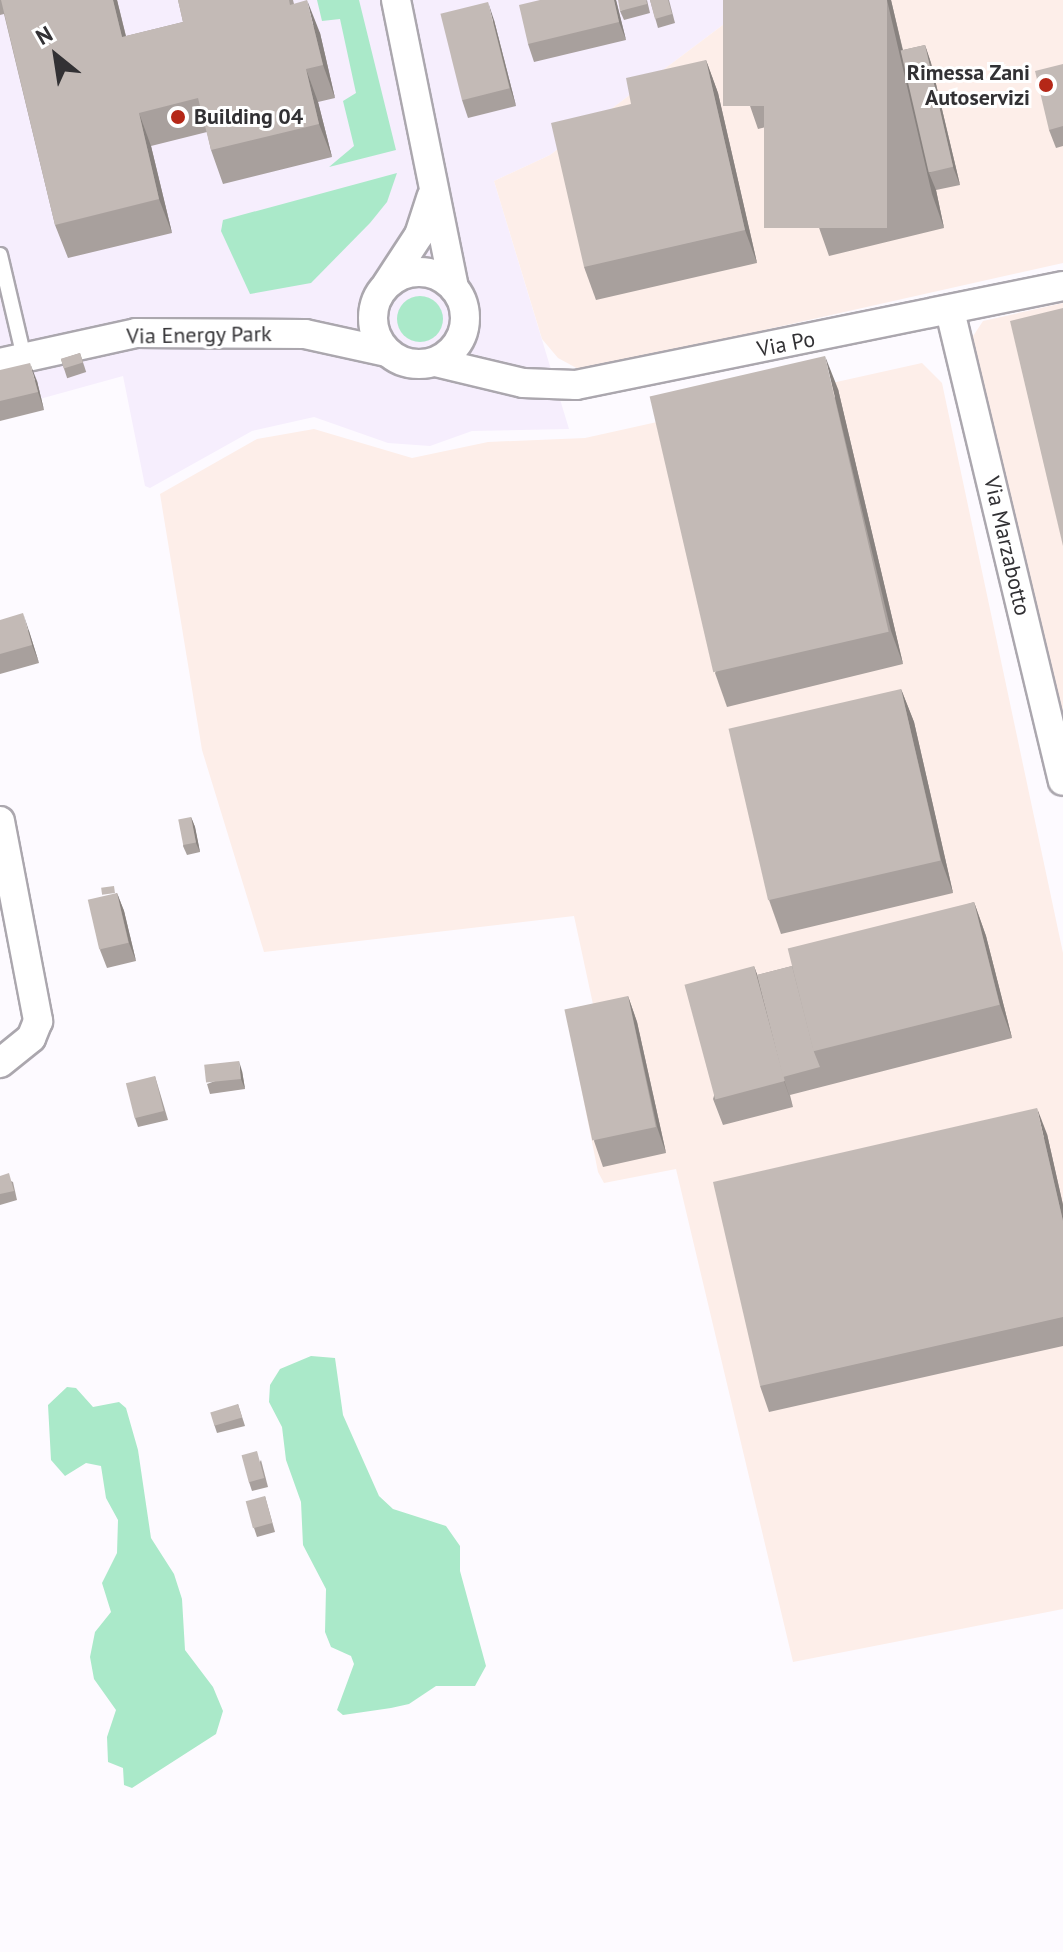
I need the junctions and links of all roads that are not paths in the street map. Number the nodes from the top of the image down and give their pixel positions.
1 (396, 0) edge
2 (411, 0) edge
3 (403, 28) junction
4 (433, 169) junction
5 (0, 255) edge
6 (1063, 286) edge
7 (454, 288) junction
8 (382, 290) junction
9 (950, 311) junction
10 (466, 321) junction
11 (305, 334) junction
12 (387, 352) junction
13 (12, 360) edge
14 (435, 362) junction
15 (508, 380) junction
16 (1063, 781) edge
17 (0, 821) edge
18 (0, 1063) edge

1 - 3 street, Via Energy Park
2 - 3 lane
3 - 4 street, Via Energy Park
4 - 7 street, Via Energy Park
4 - 8 street, Via Energy Park
5 - 13 lane
6 - 9 street, Via Po
7 - 8 street, Via Energy Park
7 - 10 street, Via Energy Park
8 - 11 street, Via Energy Park
8 - 12 street
9 - 15 street, Via Po
9 - 16 street, Via Marzabotto
10 - 14 street
10 - 15 street
11 - 12 street, Via Energy Park
11 - 13 street, Via Energy Park
12 - 14 street, Via Energy Park
14 - 15 street, Via Po
17 - 18 street

